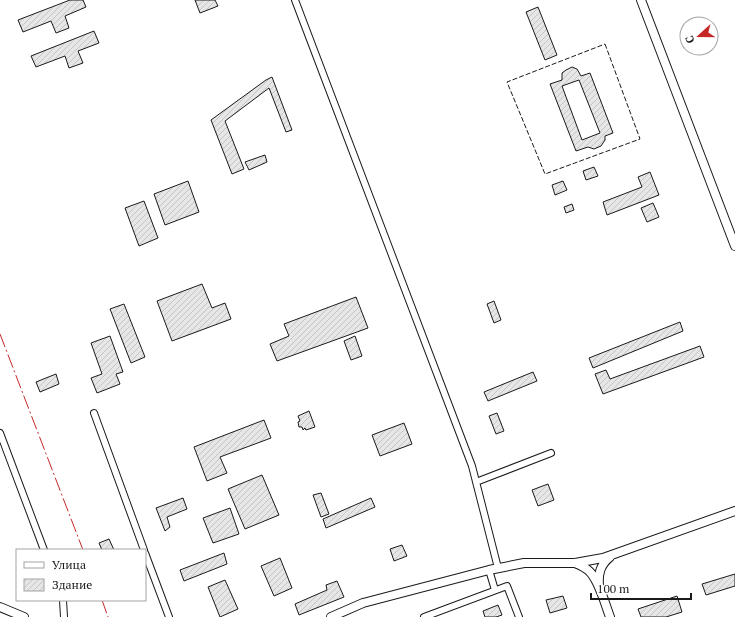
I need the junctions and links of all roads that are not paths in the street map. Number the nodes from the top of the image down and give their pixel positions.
1 (295, 0) edge
2 (641, 0) edge
3 (735, 246) edge
4 (94, 413) dead end
5 (0, 432) edge
6 (551, 454) dead end
7 (476, 482) junction
8 (735, 511) edge
9 (44, 549) edge
10 (143, 549) edge
11 (614, 554) junction
12 (146, 556) edge
13 (575, 563) junction
14 (498, 568) junction
15 (489, 570) junction
16 (599, 588) junction
17 (495, 590) junction
18 (63, 601) edge
19 (3, 611) edge
20 (24, 617) edge
21 (64, 617) edge
22 (169, 617) edge
23 (331, 617) edge
24 (424, 617) edge
25 (519, 617) edge
26 (610, 617) edge

1 - 7 street
2 - 3 street
4 - 10 street
5 - 9 street
6 - 7 street
7 - 14 street
8 - 11 street
11 - 13 street
11 - 16 street
12 - 22 street
13 - 14 street
13 - 16 street
14 - 15 street
15 - 17 street
15 - 23 street
16 - 26 street
17 - 24 street
17 - 25 street
18 - 21 street
19 - 20 street

